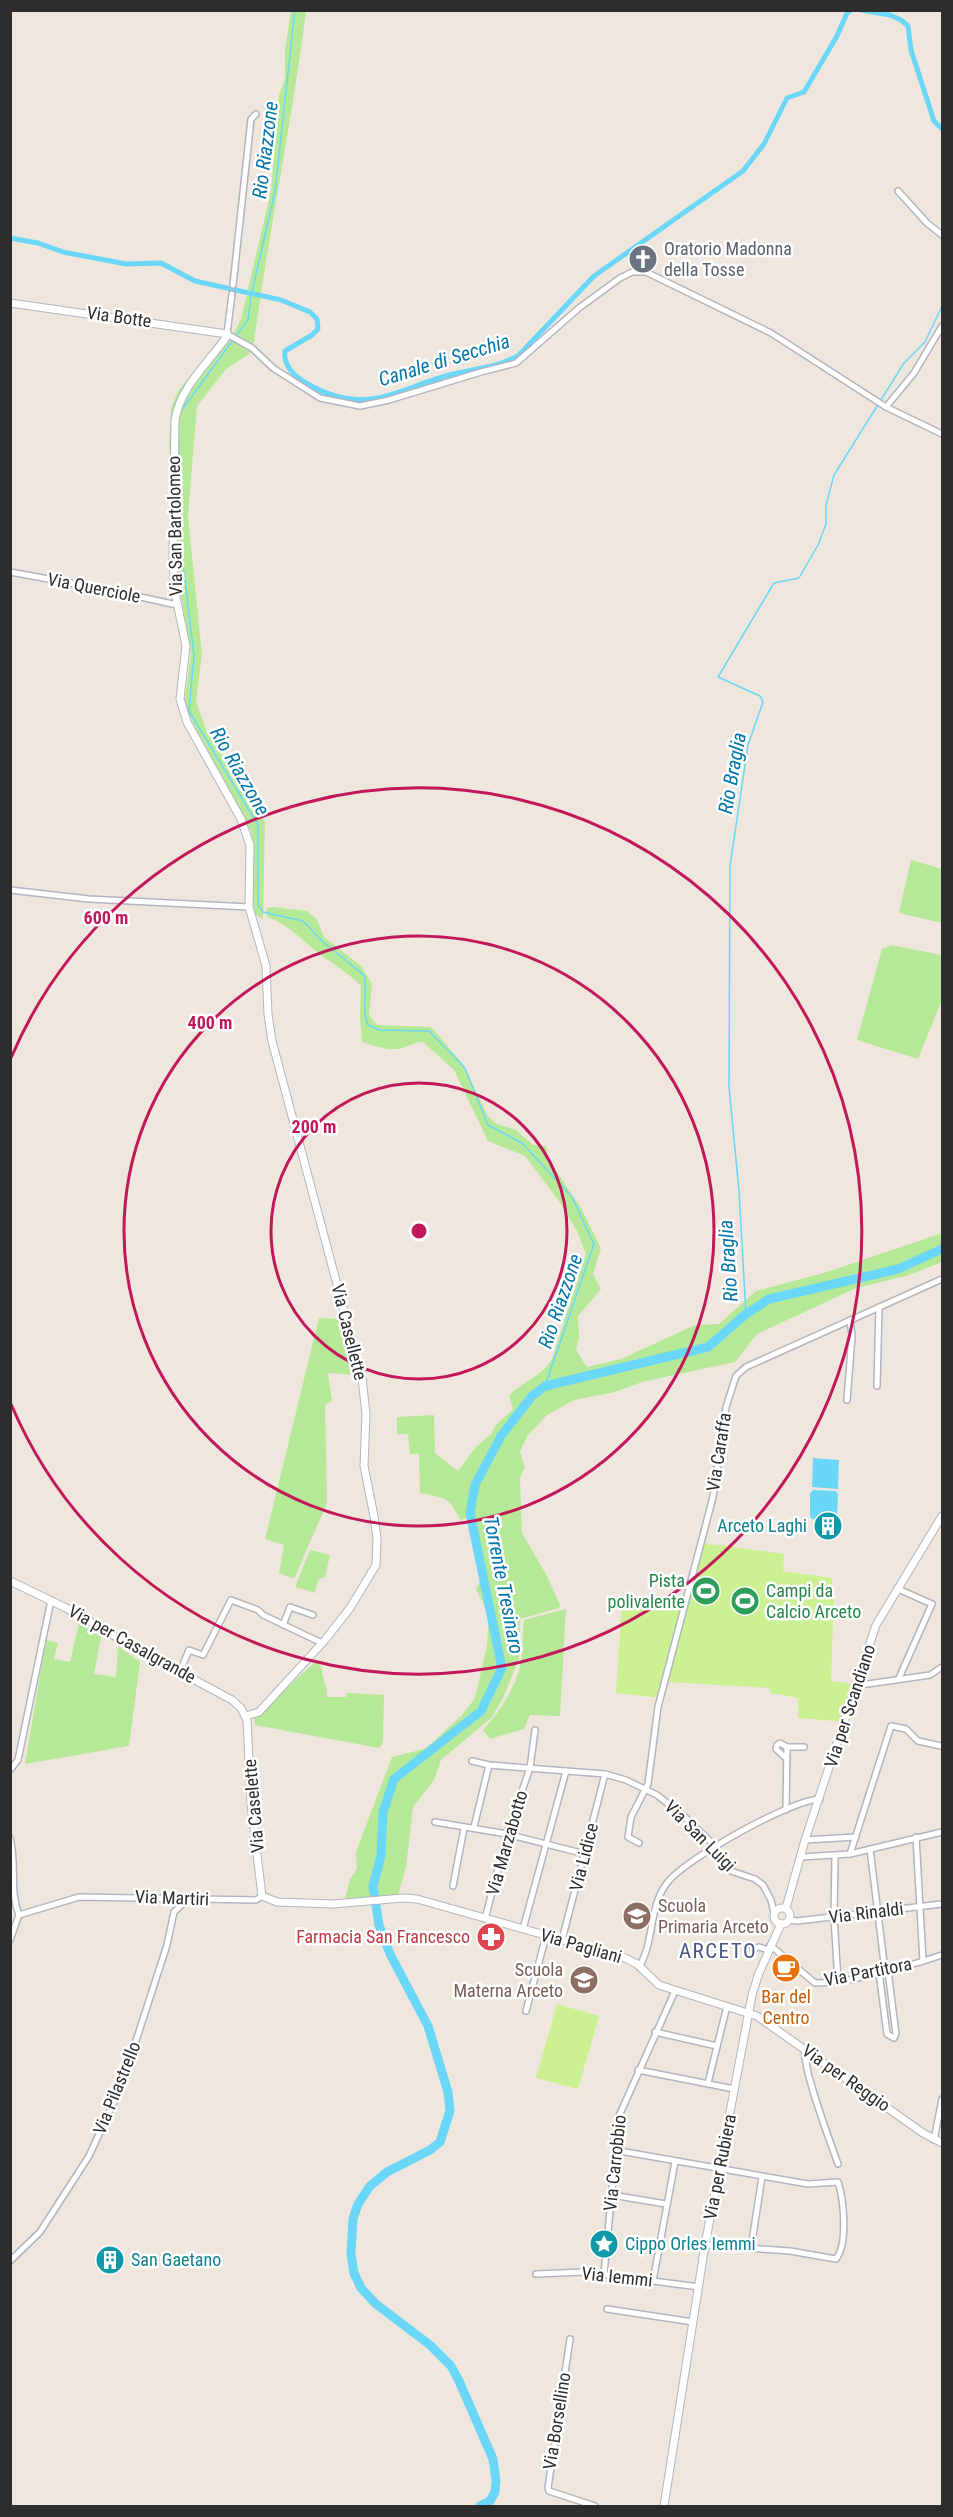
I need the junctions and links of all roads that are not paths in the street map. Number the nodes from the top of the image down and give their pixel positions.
1 (256, 114) dead end
2 (898, 191) dead end
3 (942, 235) edge
4 (233, 285) dead end
5 (232, 294) dead end
6 (10, 303) edge
7 (942, 326) edge
8 (230, 335) junction
9 (882, 405) junction
10 (942, 434) edge
11 (10, 572) edge
12 (177, 605) junction
13 (10, 890) edge
14 (249, 908) junction
15 (942, 1279) edge
16 (879, 1307) junction
17 (850, 1320) junction
18 (877, 1386) dead end
19 (848, 1400) dead end
20 (942, 1516) edge
21 (10, 1581) edge
22 (898, 1589) junction
23 (51, 1600) junction
24 (313, 1615) dead end
25 (283, 1625) junction
26 (322, 1642) junction
27 (942, 1667) edge
28 (181, 1669) dead end
29 (942, 1674) edge
30 (930, 1675) junction
31 (899, 1678) junction
32 (854, 1686) junction
33 (246, 1716) junction
34 (535, 1730) dead end
35 (941, 1746) dead end
36 (787, 1747) junction
37 (804, 1747) dead end
38 (787, 1759) junction
39 (472, 1761) dead end
40 (489, 1765) junction
41 (530, 1768) junction
42 (10, 1770) edge
43 (566, 1771) junction
44 (605, 1774) junction
45 (644, 1789) junction
46 (820, 1798) junction
47 (786, 1810) junction
48 (435, 1822) dead end
49 (474, 1827) junction
50 (464, 1828) junction
51 (942, 1832) edge
52 (507, 1834) junction
53 (856, 1837) junction
54 (916, 1837) junction
55 (10, 1838) edge
56 (805, 1840) junction
57 (639, 1843) dead end
58 (546, 1844) junction
59 (716, 1847) junction
60 (870, 1849) junction
61 (585, 1854) junction
62 (850, 1854) junction
63 (835, 1856) junction
64 (801, 1857) junction
65 (453, 1886) dead end
66 (262, 1896) junction
67 (403, 1898) joint
68 (188, 1899) junction
69 (942, 1904) edge
70 (919, 1906) junction
71 (784, 1908) junction
72 (774, 1910) junction
73 (877, 1911) junction
74 (18, 1915) junction
75 (834, 1917) junction
76 (485, 1919) junction
77 (790, 1920) junction
78 (781, 1924) junction
79 (523, 1929) junction
80 (546, 1936) junction
81 (10, 1940) edge
82 (562, 1940) junction
83 (769, 1948) junction
84 (753, 1949) dead end
85 (942, 1954) edge
86 (924, 1961) junction
87 (639, 1967) junction
88 (884, 1971) junction
89 (838, 1981) junction
90 (675, 1991) junction
91 (727, 2006) junction
92 (526, 2011) dead end
93 (749, 2012) junction
94 (656, 2032) junction
95 (717, 2046) junction
96 (805, 2049) junction
97 (638, 2070) junction
98 (708, 2084) junction
99 (734, 2089) junction
100 (942, 2099) edge
101 (934, 2140) junction
102 (942, 2144) edge
103 (614, 2150) junction
104 (675, 2162) junction
105 (837, 2164) dead end
106 (720, 2169) junction
107 (762, 2177) junction
108 (612, 2195) junction
109 (666, 2204) junction
110 (705, 2245) junction
111 (751, 2248) junction
112 (10, 2261) edge
113 (536, 2274) dead end
114 (604, 2274) junction
115 (653, 2281) junction
116 (699, 2287) junction
117 (607, 2308) dead end
118 (693, 2322) junction
119 (570, 2339) dead end
120 (595, 2506) edge
121 (664, 2506) edge

1 - 4 street
2 - 3 street
5 - 8 street
6 - 8 street, Via Botte
7 - 9 street
8 - 9 street
8 - 12 street, Via San Bartolomeo
9 - 10 street
11 - 12 street, Via Querciole
12 - 14 street, Via San Bartolomeo
13 - 14 street
14 - 26 street, Via Casellette
15 - 16 street, Via Caraffa
16 - 17 street, Via Caraffa
16 - 18 street
17 - 19 street
17 - 45 street, Via Caraffa
20 - 22 street, Via per Scandiano
21 - 23 street, Via per Casalgrande
22 - 31 street
22 - 32 street, Via per Scandiano
23 - 33 street, Via per Casalgrande
23 - 42 street
24 - 25 street
25 - 26 street
25 - 28 street
26 - 33 street, Via Casellette
27 - 30 street
29 - 30 street
30 - 31 street
31 - 32 street
32 - 46 street, Via per Scandiano
33 - 66 street, Via Caselette
34 - 41 street, Via Marzabotto
35 - 53 street
36 - 37 street
36 - 38 street
36 - 38 street
38 - 47 street
39 - 40 street, Via San Luigi
40 - 41 street, Via San Luigi
40 - 49 street
41 - 43 street, Via San Luigi
41 - 52 street, Via Marzabotto
43 - 44 street, Via San Luigi
43 - 58 street
44 - 45 street, Via San Luigi
44 - 61 street, Via Lidice
45 - 57 street, Via Caraffa
45 - 59 street, Via San Luigi
46 - 47 street
46 - 56 street, Via per Scandiano
47 - 59 street
48 - 50 street
49 - 50 street
49 - 52 street
50 - 65 street
51 - 54 street
52 - 58 street
52 - 76 street, Via Marzabotto
53 - 56 street
53 - 62 street
54 - 60 street
54 - 70 street
55 - 74 street
56 - 64 street, Via per Scandiano
58 - 61 street
58 - 79 street
59 - 72 street, Via San Luigi
59 - 87 street
60 - 62 street
60 - 73 street
61 - 82 street, Via Lidice
62 - 63 street
63 - 64 street
63 - 75 street
64 - 71 street, Via per Scandiano
66 - 67 street, Via Martiri
66 - 68 street, Via Martiri
67 - 76 street, Via Pagliani
68 - 74 street, Via Martiri
68 - 112 street, Via Pilastrello
69 - 70 street, Via Rinaldi
70 - 73 street, Via Rinaldi
70 - 86 street
71 - 72 street
71 - 77 street
72 - 78 street
73 - 75 street, Via Rinaldi
73 - 88 street
74 - 81 street
75 - 77 street, Via Rinaldi
75 - 89 street
76 - 79 street, Via Pagliani
77 - 78 street
78 - 83 street
79 - 80 street, Via Pagliani
80 - 82 street, Via Pagliani
80 - 92 street
82 - 87 street, Via Pagliani
83 - 84 street
83 - 89 street, Via Partitora
83 - 93 street
85 - 86 street, Via Partitora
86 - 88 street, Via Partitora
87 - 90 street, Via Pagliani
88 - 88 street
88 - 89 street, Via Partitora
90 - 91 street, Via Pagliani
90 - 94 street, Via Carrobbio
91 - 93 street, Via Pagliani
91 - 95 street
93 - 96 street, Via per Reggio
93 - 99 street, Via per Rubiera
94 - 95 street
94 - 97 street, Via Carrobbio
95 - 98 street
96 - 101 street, Via per Reggio
96 - 105 street
97 - 98 street
97 - 103 street, Via Carrobbio
98 - 99 street
99 - 106 street, Via per Rubiera
100 - 101 street
101 - 102 street, Via per Reggio
103 - 104 street
103 - 108 street, Via Carrobbio
104 - 106 street
104 - 109 street
106 - 107 street
106 - 110 street, Via per Rubiera
107 - 111 street
107 - 111 street
108 - 109 street
108 - 114 street, Via Carrobbio
109 - 115 street
110 - 111 street
110 - 116 street, Via per Rubiera
113 - 114 street, Via Iemmi
114 - 115 street, Via Iemmi
115 - 116 street, Via Iemmi
116 - 118 street, Via per Rubiera
117 - 118 street
118 - 121 street, Via per Rubiera
119 - 120 street, Via Borsellino

